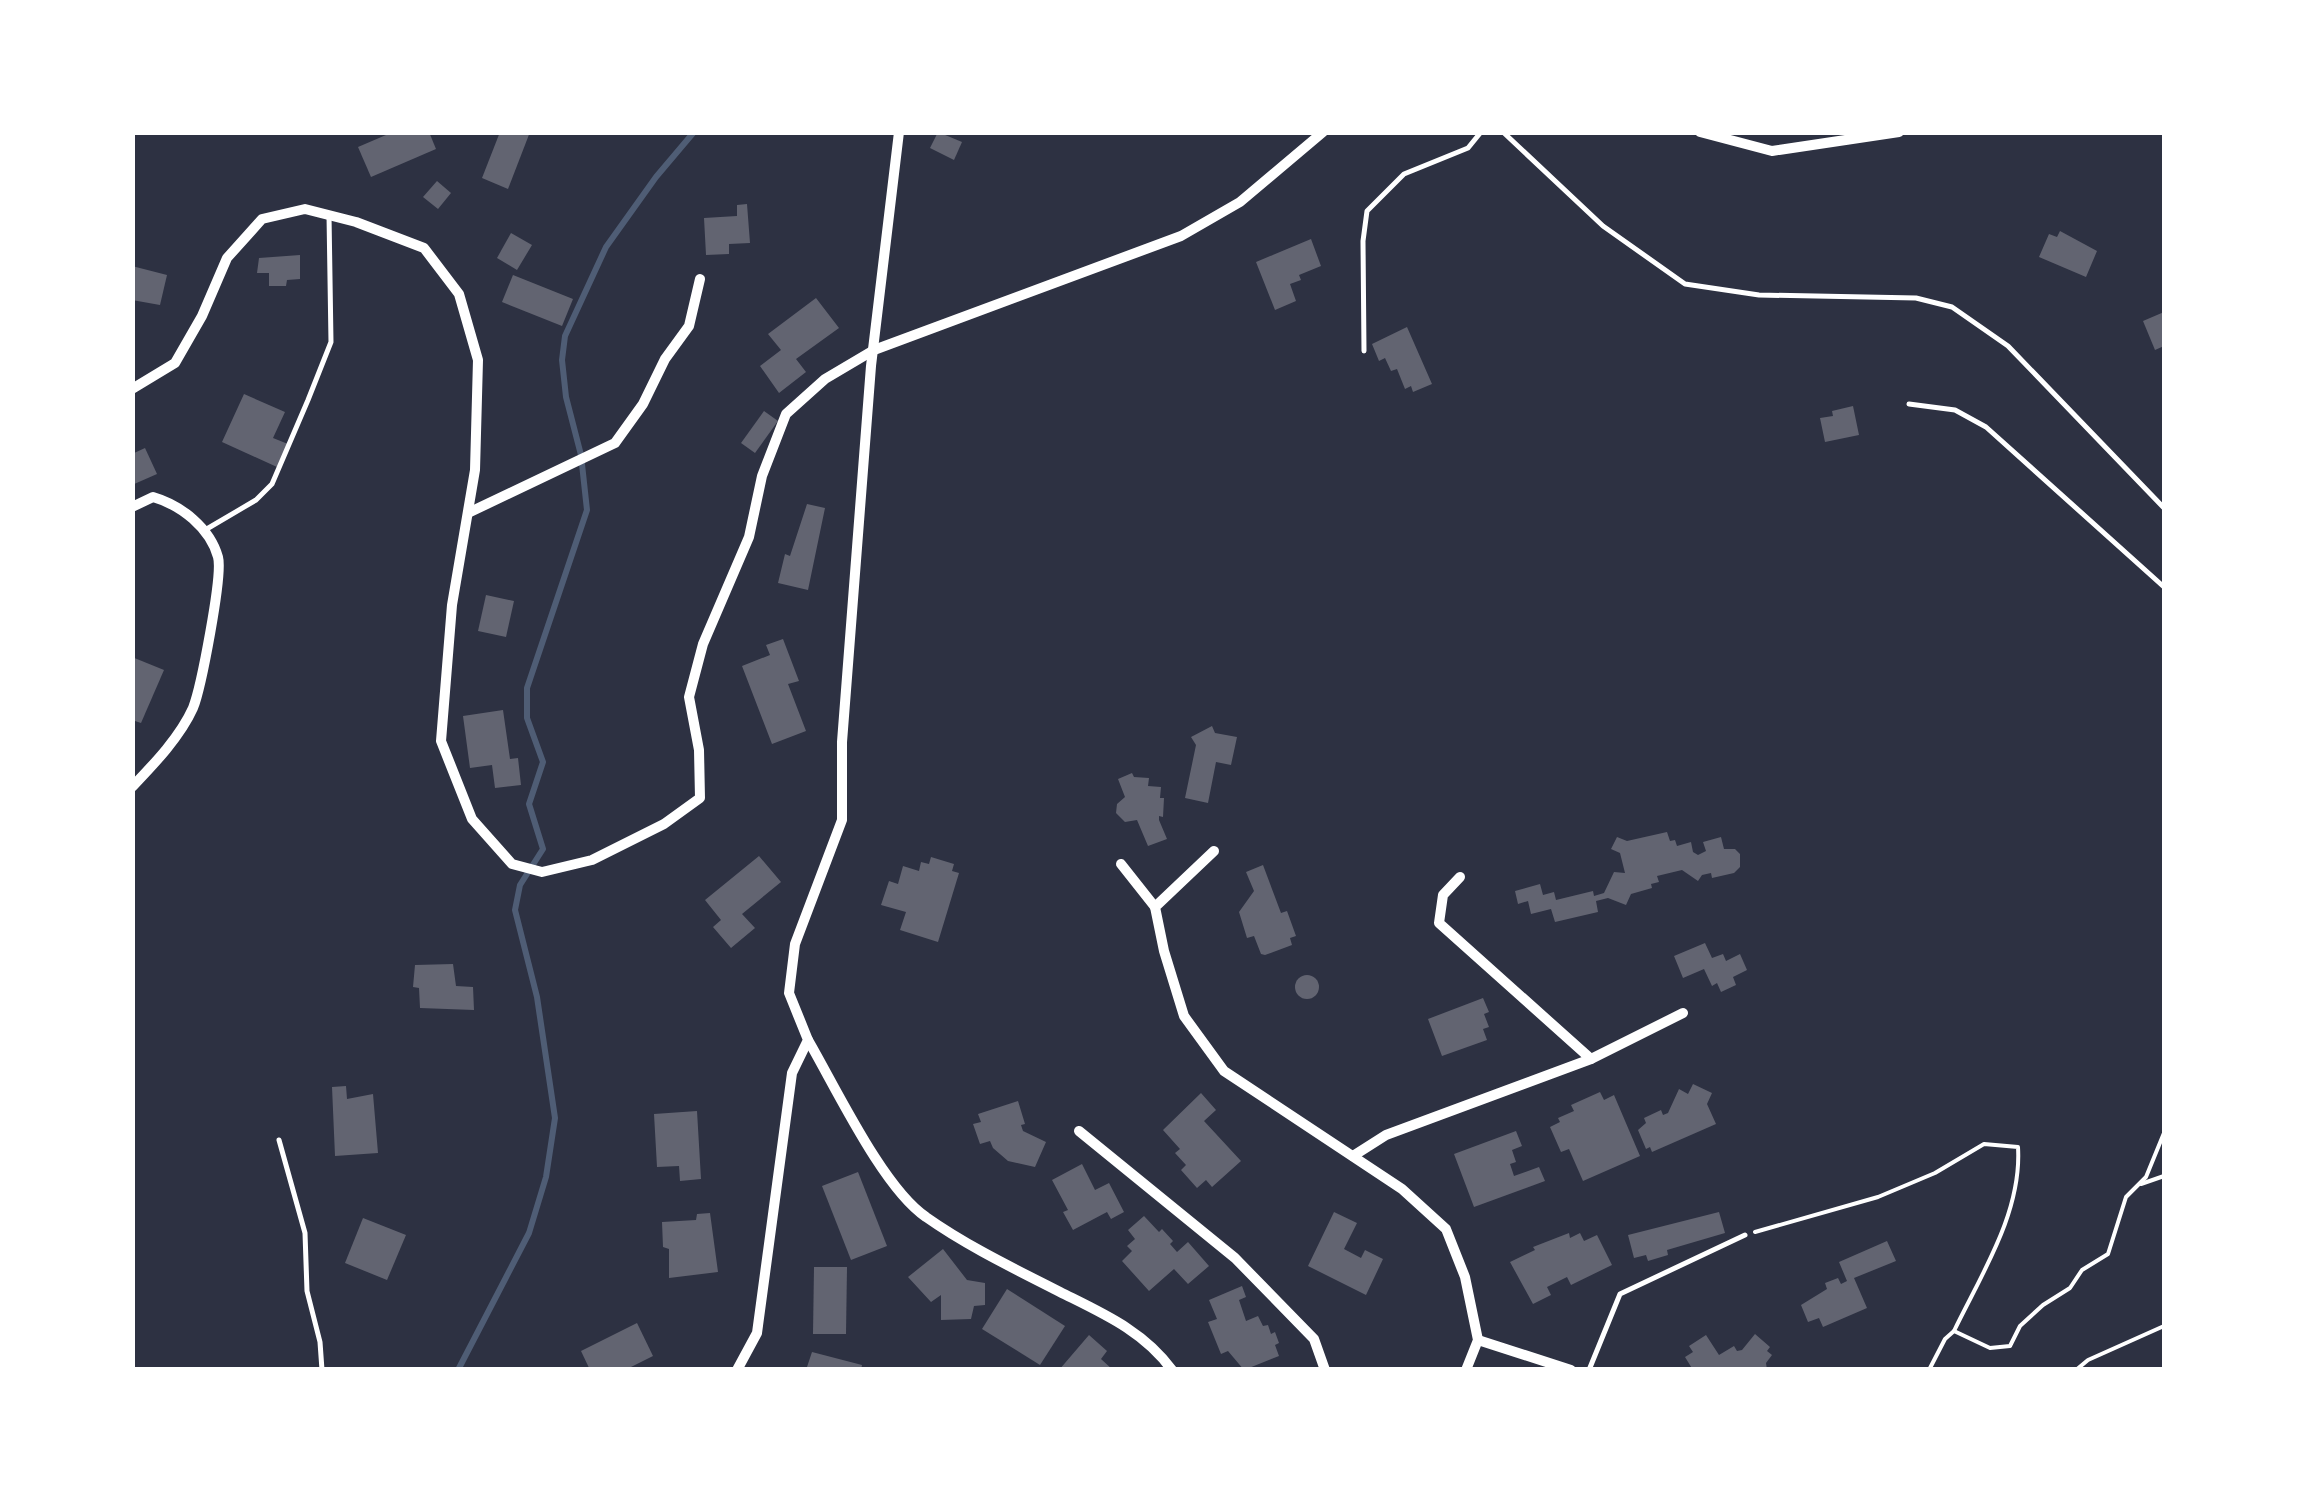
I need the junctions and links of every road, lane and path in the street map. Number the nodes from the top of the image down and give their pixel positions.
1 (899, 132) edge
2 (1323, 132) edge
3 (1481, 132) edge
4 (1504, 132) edge
5 (1700, 132) edge
6 (1899, 132) edge
7 (328, 215) junction
8 (700, 279) dead end
9 (874, 350) junction
10 (1364, 351) dead end
11 (132, 389) edge
12 (1909, 404) dead end
13 (132, 507) edge
14 (2164, 508) edge
15 (468, 512) junction
16 (205, 530) junction
17 (2164, 587) edge
18 (132, 787) edge
19 (1214, 850) dead end
20 (1121, 864) dead end
21 (1460, 878) dead end
22 (1155, 907) junction
23 (1683, 1013) dead end
24 (808, 1040) junction
25 (1592, 1059) junction
26 (1079, 1131) dead end
27 (2164, 1134) edge
28 (279, 1140) dead end
29 (1354, 1156) junction
30 (2164, 1176) edge
31 (2138, 1185) junction
32 (1745, 1235) joint
33 (2164, 1326) edge
34 (1954, 1330) junction
35 (1478, 1340) junction
36 (322, 1370) edge
37 (737, 1370) edge
38 (1172, 1370) edge
39 (1325, 1370) edge
40 (1466, 1370) edge
41 (1572, 1370) edge
42 (1589, 1370) edge
43 (1928, 1370) edge
44 (2076, 1370) edge

1 - 9 street
2 - 9 street
3 - 10 lane
4 - 14 lane
5 - 6 street
7 - 11 street
7 - 15 street
7 - 16 lane
8 - 15 street
9 - 15 street
9 - 24 street
12 - 17 lane
13 - 16 street
16 - 18 street
19 - 22 street
20 - 22 street
21 - 25 street
22 - 29 street
23 - 25 street
24 - 37 street
24 - 38 street
25 - 29 street
26 - 39 street
27 - 31 path
28 - 36 lane
29 - 35 street
30 - 31 path
31 - 34 path
32 - 34 path
32 - 42 lane
33 - 44 path
34 - 43 path
35 - 40 street
35 - 41 street

